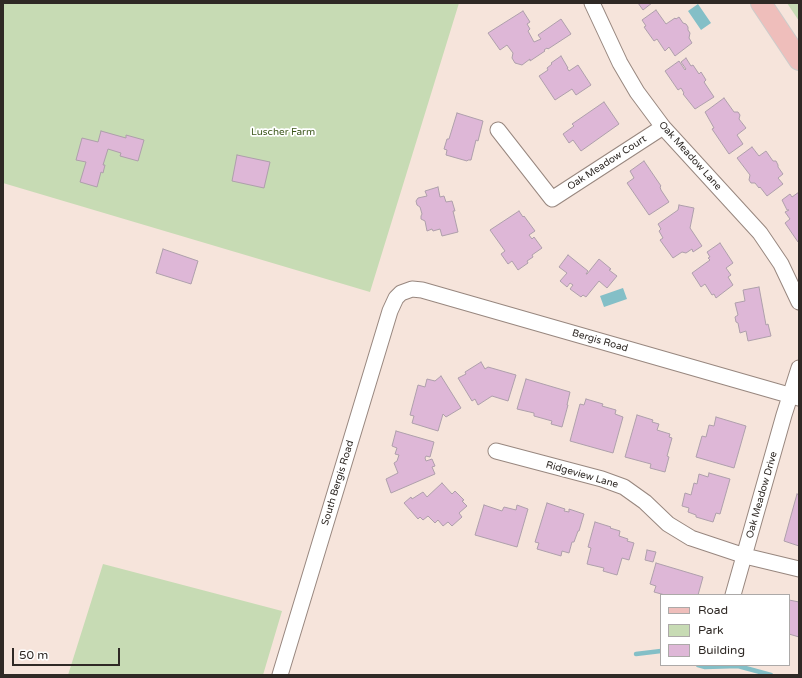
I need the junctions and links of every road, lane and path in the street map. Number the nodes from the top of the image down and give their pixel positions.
1 (592, 3) edge
2 (761, 3) edge
3 (799, 60) edge
4 (662, 127) junction
5 (498, 130) dead end
6 (401, 293) joint
7 (799, 302) edge
8 (799, 368) edge
9 (795, 396) edge
10 (496, 451) dead end
11 (745, 556) junction
12 (799, 568) edge
13 (733, 594) edge
14 (280, 675) edge

1 - 4 street, Oak Meadow Lane
2 - 3 main road
4 - 5 street, Oak Meadow Court
4 - 7 street, Oak Meadow Lane
6 - 9 street, Bergis Road
6 - 14 street, South Bergis Road
8 - 9 street
9 - 11 street, Oak Meadow Drive
10 - 11 street, Ridgeview Lane
11 - 12 street, Ridgeview Lane
11 - 13 street, Oak Meadow Drive

